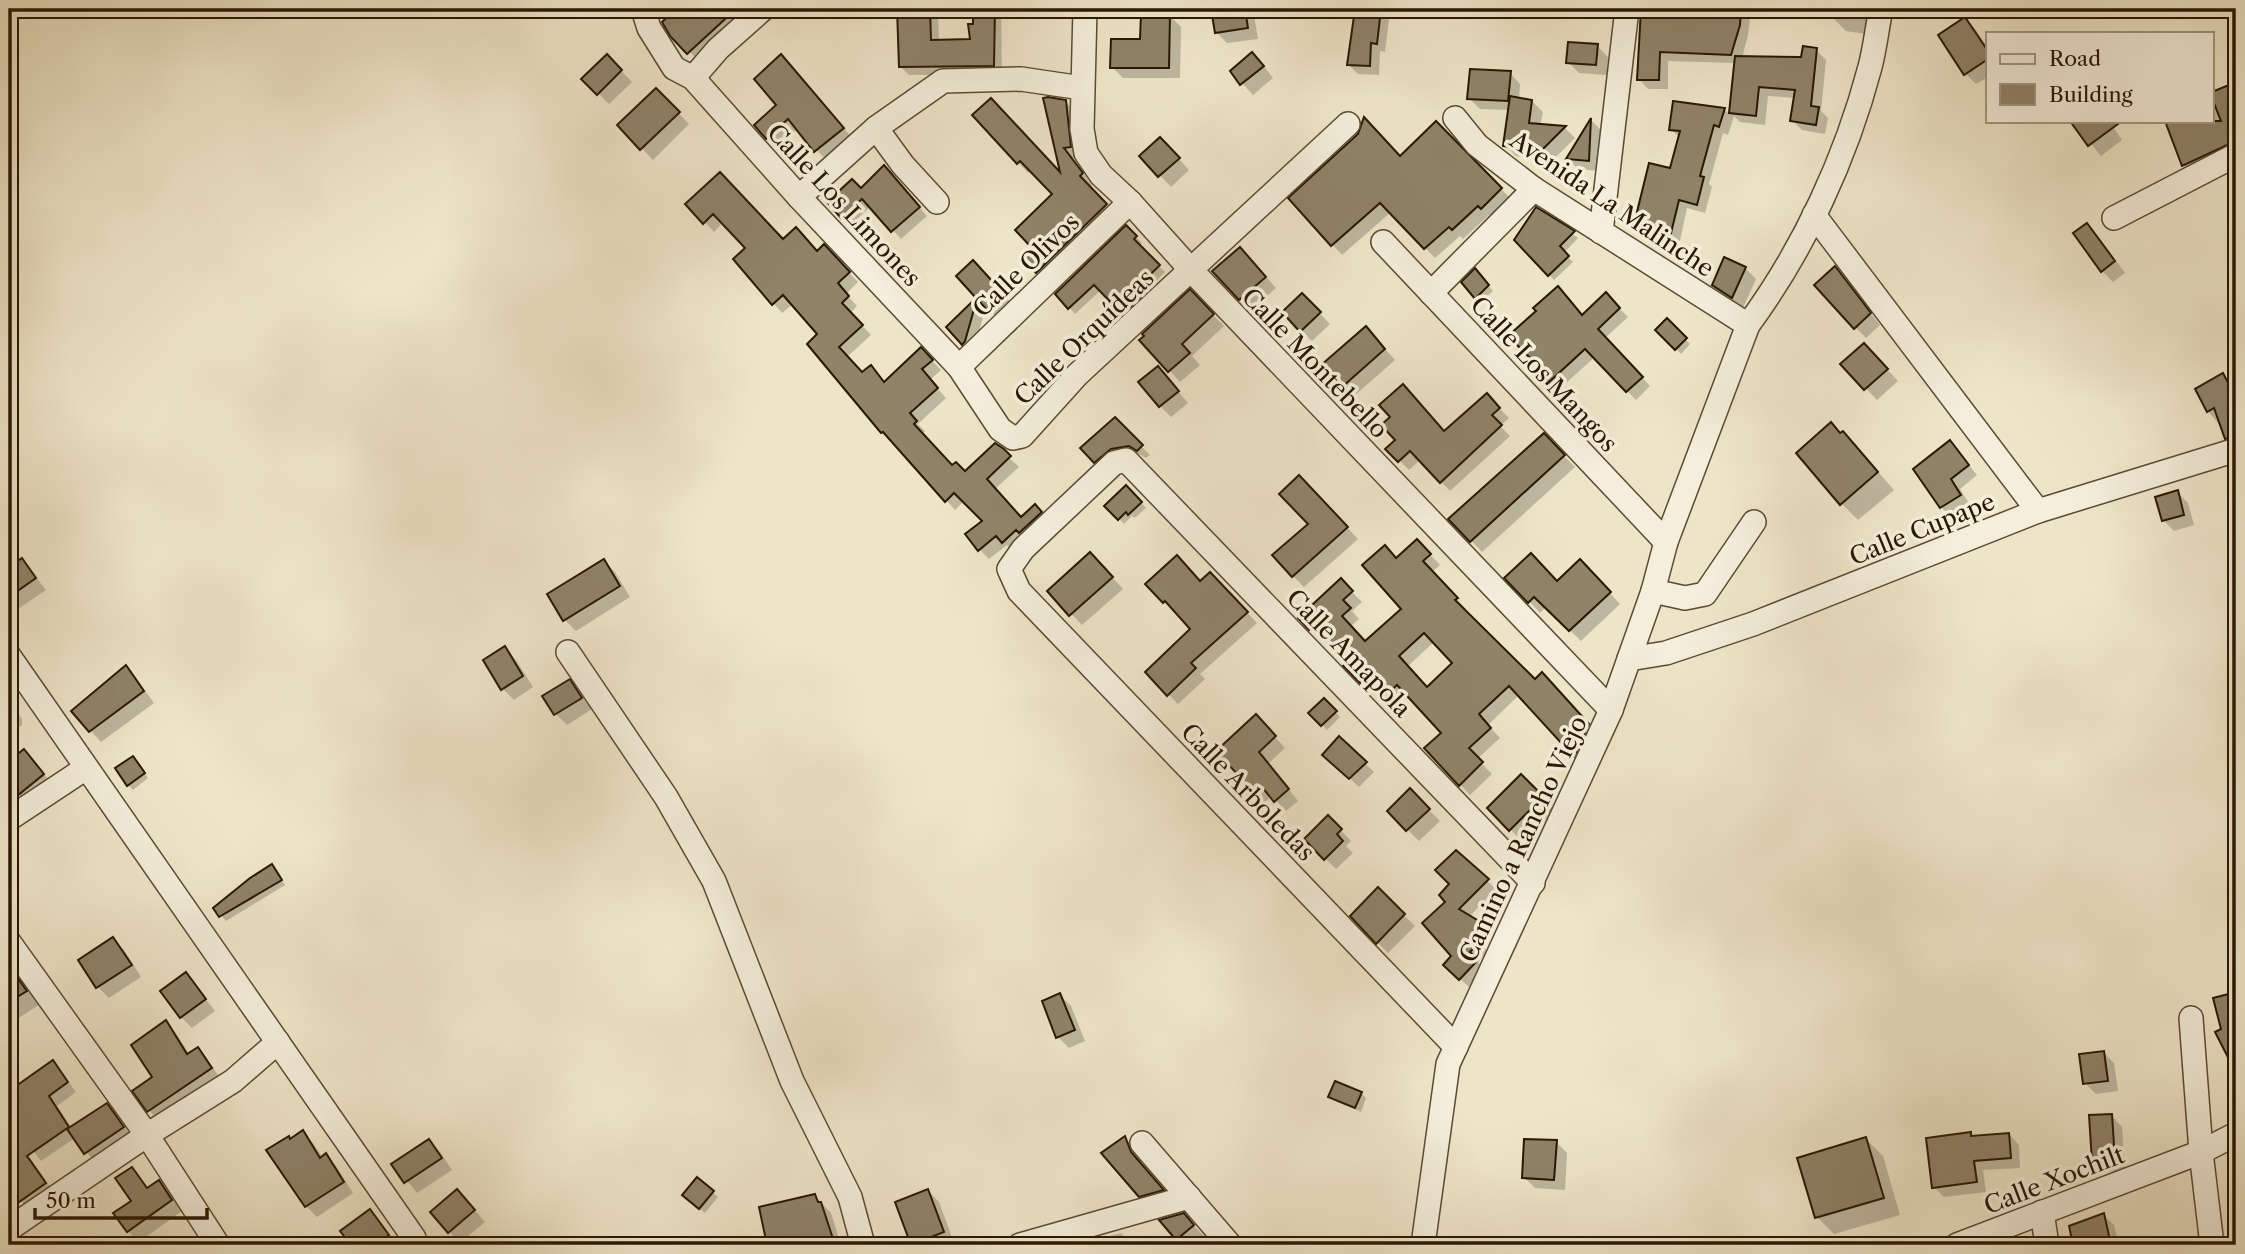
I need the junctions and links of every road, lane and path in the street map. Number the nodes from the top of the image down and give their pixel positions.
1 (643, 9) edge
2 (763, 9) edge
3 (1085, 9) edge
4 (1627, 9) edge
5 (1881, 9) edge
6 (693, 78) junction
7 (1082, 88) junction
8 (1455, 118) dead end
9 (1348, 124) dead end
10 (876, 128) junction
11 (2236, 155) edge
12 (1534, 189) junction
13 (799, 197) junction
14 (937, 202) dead end
15 (1130, 202) junction
16 (1815, 215) junction
17 (2114, 218) dead end
18 (1601, 232) junction
19 (1383, 242) dead end
20 (1192, 271) junction
21 (1431, 293) junction
22 (1748, 325) junction
23 (959, 367) junction
24 (1013, 438) joint
25 (2236, 450) edge
26 (1126, 460) joint
27 (2038, 512) junction
28 (1754, 522) dead end
29 (1665, 542) junction
30 (1653, 591) junction
31 (568, 652) dead end
32 (9, 656) edge
33 (1629, 659) junction
34 (1611, 710) junction
35 (86, 768) junction
36 (9, 819) edge
37 (1533, 883) junction
38 (9, 942) edge
39 (243, 990) junction
40 (2191, 1018) dead end
41 (278, 1042) junction
42 (1456, 1047) junction
43 (233, 1081) junction
44 (2236, 1134) edge
45 (147, 1136) junction
46 (1142, 1143) dead end
47 (2201, 1152) junction
48 (1189, 1197) junction
49 (2042, 1212) junction
50 (10, 1226) edge
51 (414, 1238) dead end
52 (218, 1245) edge
53 (863, 1245) edge
54 (1020, 1245) edge
55 (1230, 1245) edge
56 (1423, 1245) edge
57 (1957, 1245) edge
58 (2048, 1245) edge
59 (2212, 1245) edge

1 - 6 street, Calle Los Limones
2 - 6 street
3 - 7 street, Calle Montebello
4 - 18 street
5 - 16 street, Camino a Rancho Viejo
6 - 13 street, Calle Los Limones
7 - 10 street
7 - 15 street, Calle Montebello
8 - 12 street, Avenida La Malinche
9 - 20 street, Calle Orquídeas
10 - 13 street
10 - 14 street
11 - 17 street
12 - 18 street, Avenida La Malinche
12 - 21 street
13 - 23 street, Calle Los Limones
15 - 20 street, Calle Montebello
15 - 23 street, Calle Olivos
16 - 22 street, Camino a Rancho Viejo
16 - 27 street
18 - 22 street, Avenida La Malinche
19 - 21 street, Calle Los Mangos
20 - 24 street, Calle Orquídeas
20 - 34 street, Calle Montebello
21 - 29 street, Calle Los Mangos
22 - 29 street, Camino a Rancho Viejo
23 - 24 street, Calle Los Limones
25 - 27 street, Calle Cupape
26 - 37 street, Calle Amapola
26 - 42 street, Calle Arboledas
27 - 33 street, Calle Cupape
28 - 30 street
29 - 30 street, Camino a Rancho Viejo
30 - 33 street, Camino a Rancho Viejo
31 - 53 street
32 - 35 street
33 - 34 street, Camino a Rancho Viejo
34 - 37 street, Camino a Rancho Viejo
35 - 36 street
35 - 39 street
37 - 42 street, Camino a Rancho Viejo
38 - 45 street
39 - 41 street
39 - 43 street
40 - 47 street
41 - 43 street
41 - 51 street
42 - 56 street, Camino a Rancho Viejo
43 - 45 street
44 - 47 street, Calle Xochilt
45 - 50 street
45 - 52 street
46 - 48 street
47 - 49 street, Calle Xochilt
47 - 59 street
48 - 54 street
48 - 55 street
49 - 57 street, Calle Xochilt
49 - 58 street

